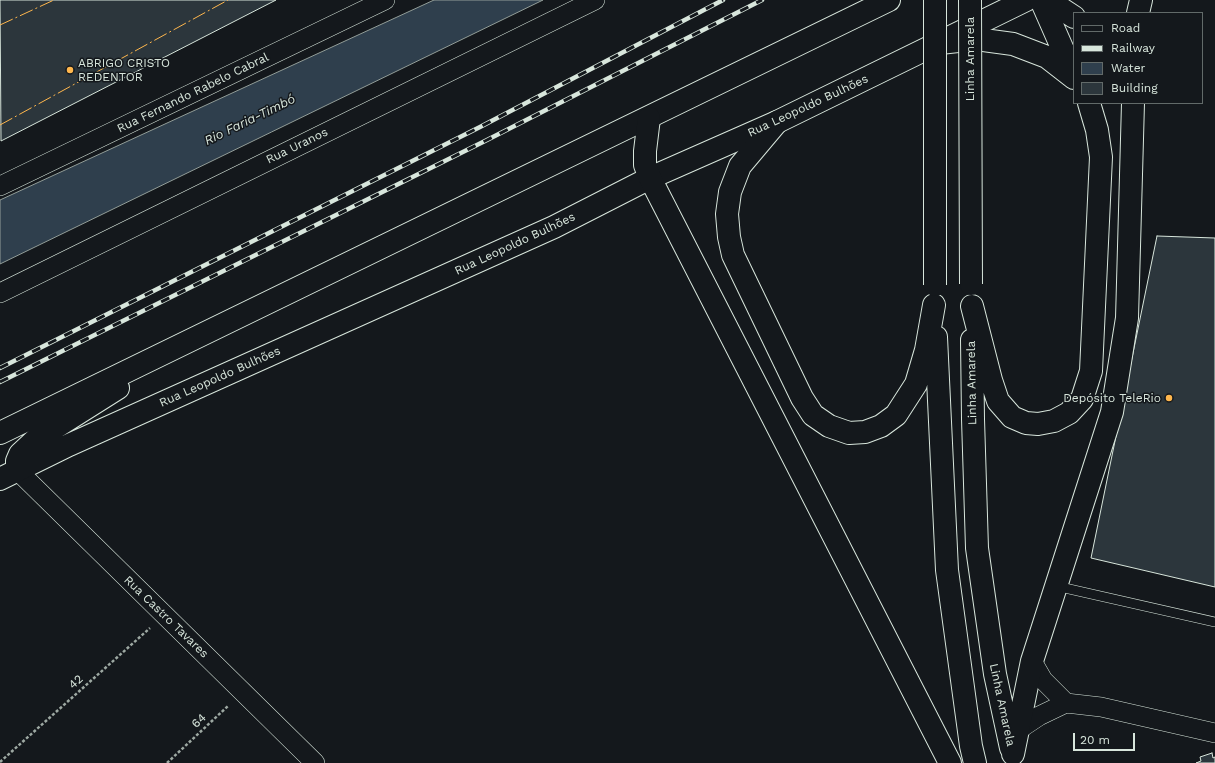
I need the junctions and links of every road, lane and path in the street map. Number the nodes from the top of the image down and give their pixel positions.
1 (385, 0) edge
2 (594, 0) edge
3 (889, 0) edge
4 (935, 0) edge
5 (970, 0) edge
6 (1026, 0) edge
7 (1041, 0) edge
8 (1048, 0) edge
9 (1141, 0) edge
10 (1138, 12) edge
11 (1073, 16) edge
12 (940, 43) junction
13 (1073, 73) edge
14 (1073, 77) edge
15 (1089, 104) edge
16 (1122, 104) edge
17 (1133, 104) edge
18 (649, 118) junction
19 (777, 122) junction
20 (1132, 140) junction
21 (650, 178) junction
22 (0, 186) edge
23 (0, 293) edge
24 (934, 295) junction
25 (972, 295) junction
26 (161, 353) junction
27 (0, 433) edge
28 (8, 475) edge
29 (1055, 586) junction
30 (164, 615) junction
31 (1215, 622) edge
32 (1032, 661) junction
33 (243, 692) junction
34 (1066, 703) junction
35 (1018, 730) junction
36 (1215, 733) edge
37 (1014, 759) edge
38 (0, 762) edge
39 (167, 763) edge
40 (315, 763) edge
41 (950, 763) edge
42 (976, 763) edge

1 - 22 street, Rua Fernando Rabelo Cabral
2 - 23 street, Rua Uranos
3 - 18 main road
4 - 24 main road, bridge
5 - 25 main road, Linha Amarela, bridge
6 - 12 main road, Rua Leopoldo Bulhões
7 - 13 main road
8 - 11 main road
9 - 10 main road
12 - 14 main road
12 - 19 main road, Rua Leopoldo Bulhões
15 - 25 main road
16 - 20 main road
17 - 20 main road
18 - 21 main road
18 - 26 main road
19 - 21 main road, Rua Leopoldo Bulhões
19 - 24 main road
20 - 29 main road
21 - 28 main road, Rua Leopoldo Bulhões
21 - 41 main road
24 - 42 main road
25 - 37 main road, Linha Amarela
26 - 27 main road
26 - 28 main road
28 - 30 street, Rua Castro Tavares
29 - 31 lane
29 - 32 main road
30 - 33 street, Rua Castro Tavares
30 - 38 path, 42
32 - 34 street
32 - 35 main road
33 - 39 path, 64
33 - 40 street, Rua Castro Tavares
34 - 35 street
34 - 36 street
35 - 37 main road

